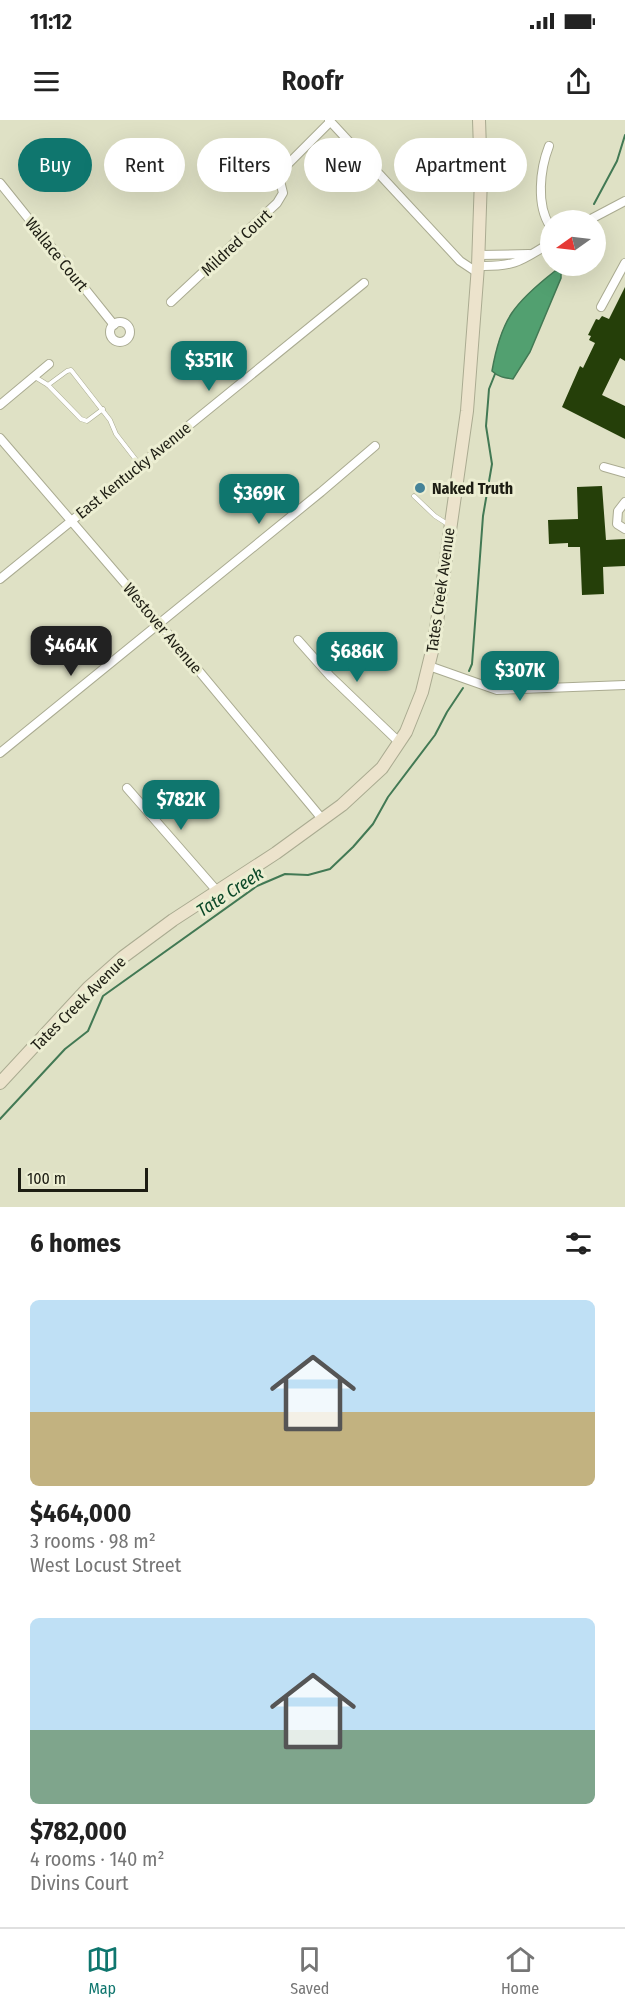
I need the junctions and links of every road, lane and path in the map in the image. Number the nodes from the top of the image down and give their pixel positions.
1 (479, 120) edge
2 (329, 121) edge
3 (549, 146) dead end
4 (0, 183) edge
5 (625, 201) edge
6 (544, 210) edge
7 (606, 211) edge
8 (540, 249) edge
9 (625, 263) edge
10 (478, 265) junction
11 (364, 283) dead end
12 (171, 302) dead end
13 (601, 307) dead end
14 (114, 325) dead end
15 (49, 364) dead end
16 (34, 377) junction
17 (48, 386) junction
18 (0, 405) edge
19 (103, 409) junction
20 (0, 438) edge
21 (375, 446) dead end
22 (140, 465) junction
23 (604, 467) dead end
24 (625, 473) edge
25 (414, 496) dead end
26 (625, 502) edge
27 (70, 521) junction
28 (450, 525) junction
29 (625, 529) edge
30 (0, 579) edge
31 (159, 623) junction
32 (298, 640) dead end
33 (429, 666) junction
34 (625, 685) edge
35 (400, 743) junction
36 (0, 753) edge
37 (127, 788) dead end
38 (323, 820) junction
39 (217, 891) junction
40 (0, 1083) edge

1 - 10 main road, Tates Creek Avenue
2 - 10 street
2 - 12 street, Mildred Court
3 - 6 street
4 - 14 street, Wallace Court
5 - 7 street
8 - 10 street
9 - 13 street
10 - 28 main road, Tates Creek Avenue
11 - 22 street, East Kentucky Avenue
15 - 16 street
16 - 17 lane
16 - 18 street
17 - 19 lane
17 - 19 lane
19 - 22 lane
20 - 27 street, Westover Avenue
21 - 31 street
22 - 27 street, East Kentucky Avenue
23 - 24 street
25 - 28 lane
26 - 29 street
27 - 30 street, East Kentucky Avenue
27 - 31 street, Westover Avenue
28 - 33 main road, Tates Creek Avenue
31 - 36 street
31 - 38 street, Westover Avenue
32 - 35 street
33 - 34 street
33 - 35 main road, Tates Creek Avenue
35 - 38 main road, Tates Creek Avenue
37 - 39 street
38 - 39 main road, Tates Creek Avenue
39 - 40 main road, Tates Creek Avenue

